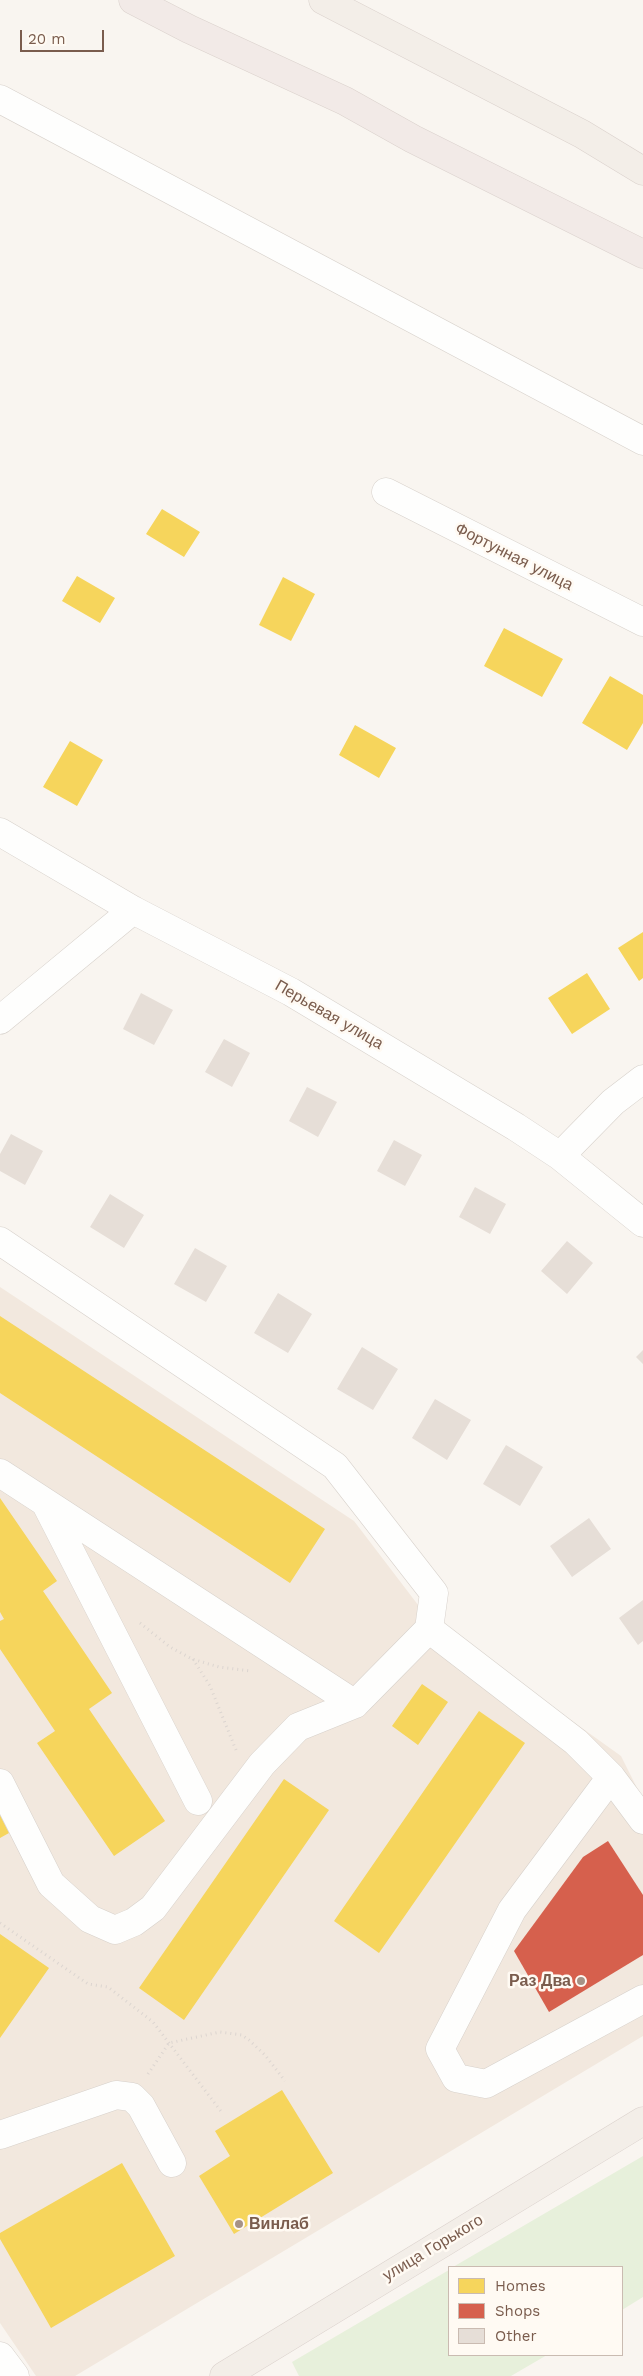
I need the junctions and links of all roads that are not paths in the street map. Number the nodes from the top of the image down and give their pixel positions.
1 (133, 0) edge
2 (323, 0) edge
3 (0, 99) edge
4 (643, 171) edge
5 (643, 254) edge
6 (643, 441) edge
7 (386, 492) dead end
8 (643, 622) edge
9 (0, 832) edge
10 (133, 910) junction
11 (0, 1020) edge
12 (643, 1079) edge
13 (560, 1156) junction
14 (643, 1223) edge
15 (0, 1241) edge
16 (0, 1472) edge
17 (45, 1503) junction
18 (429, 1629) junction
19 (355, 1704) junction
20 (611, 1777) junction
21 (0, 1783) edge
22 (198, 1801) dead end
23 (643, 1820) edge
24 (643, 1999) edge
25 (643, 2121) edge
26 (0, 2135) edge
27 (172, 2163) dead end
28 (0, 2356) edge
29 (15, 2376) edge
30 (224, 2376) edge

1 - 5 highway
2 - 4 main road
3 - 6 street
7 - 8 street, Фортунная улица
9 - 10 street, Перьевая улица
10 - 11 street
10 - 13 street, Перьевая улица
12 - 13 street
13 - 14 street, Перьевая улица
15 - 18 street
16 - 17 street
17 - 19 street
17 - 22 street
18 - 19 street
18 - 20 street
19 - 21 street
20 - 23 street
20 - 24 street
25 - 30 main road, улица Горького
26 - 27 street
28 - 29 street

